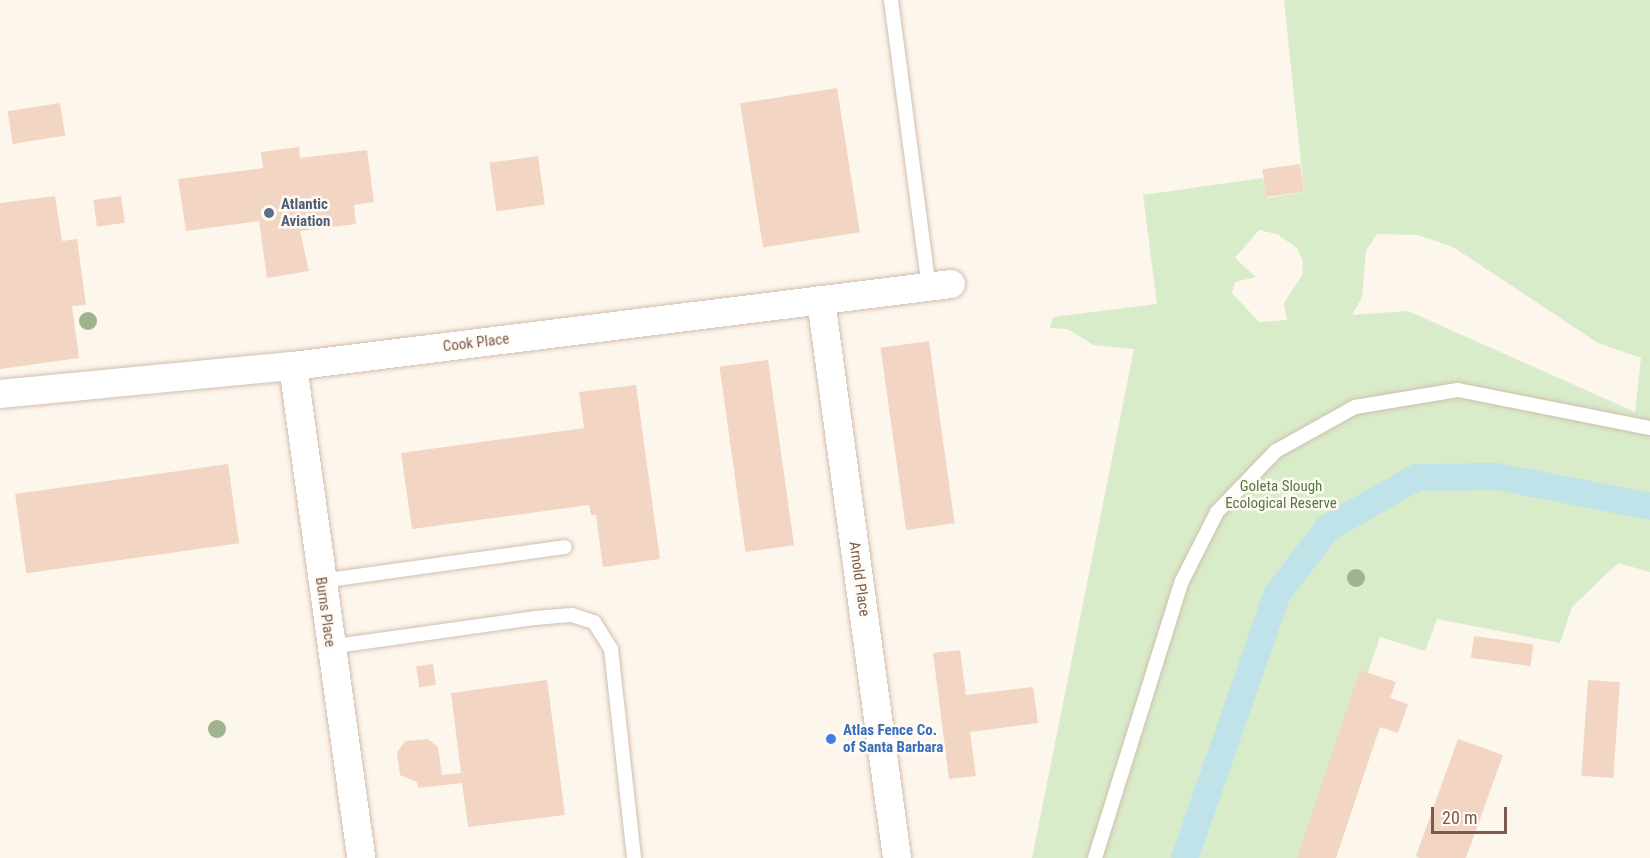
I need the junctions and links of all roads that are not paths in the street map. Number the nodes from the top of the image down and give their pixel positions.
1 (891, 0) edge
2 (940, 285) joint
3 (821, 300) junction
4 (293, 366) junction
5 (0, 394) edge
6 (1650, 428) edge
7 (565, 547) dead end
8 (321, 581) junction
9 (329, 647) junction
10 (361, 858) edge
11 (634, 858) edge
12 (897, 858) edge
13 (1095, 858) edge

1 - 2 lane
2 - 3 street, Cook Place
3 - 4 street, Cook Place
3 - 12 street, Arnold Place
4 - 5 street, Cook Place
4 - 8 street, Burns Place
6 - 13 lane
7 - 8 lane
8 - 9 street, Burns Place
9 - 10 street, Burns Place
9 - 11 lane

